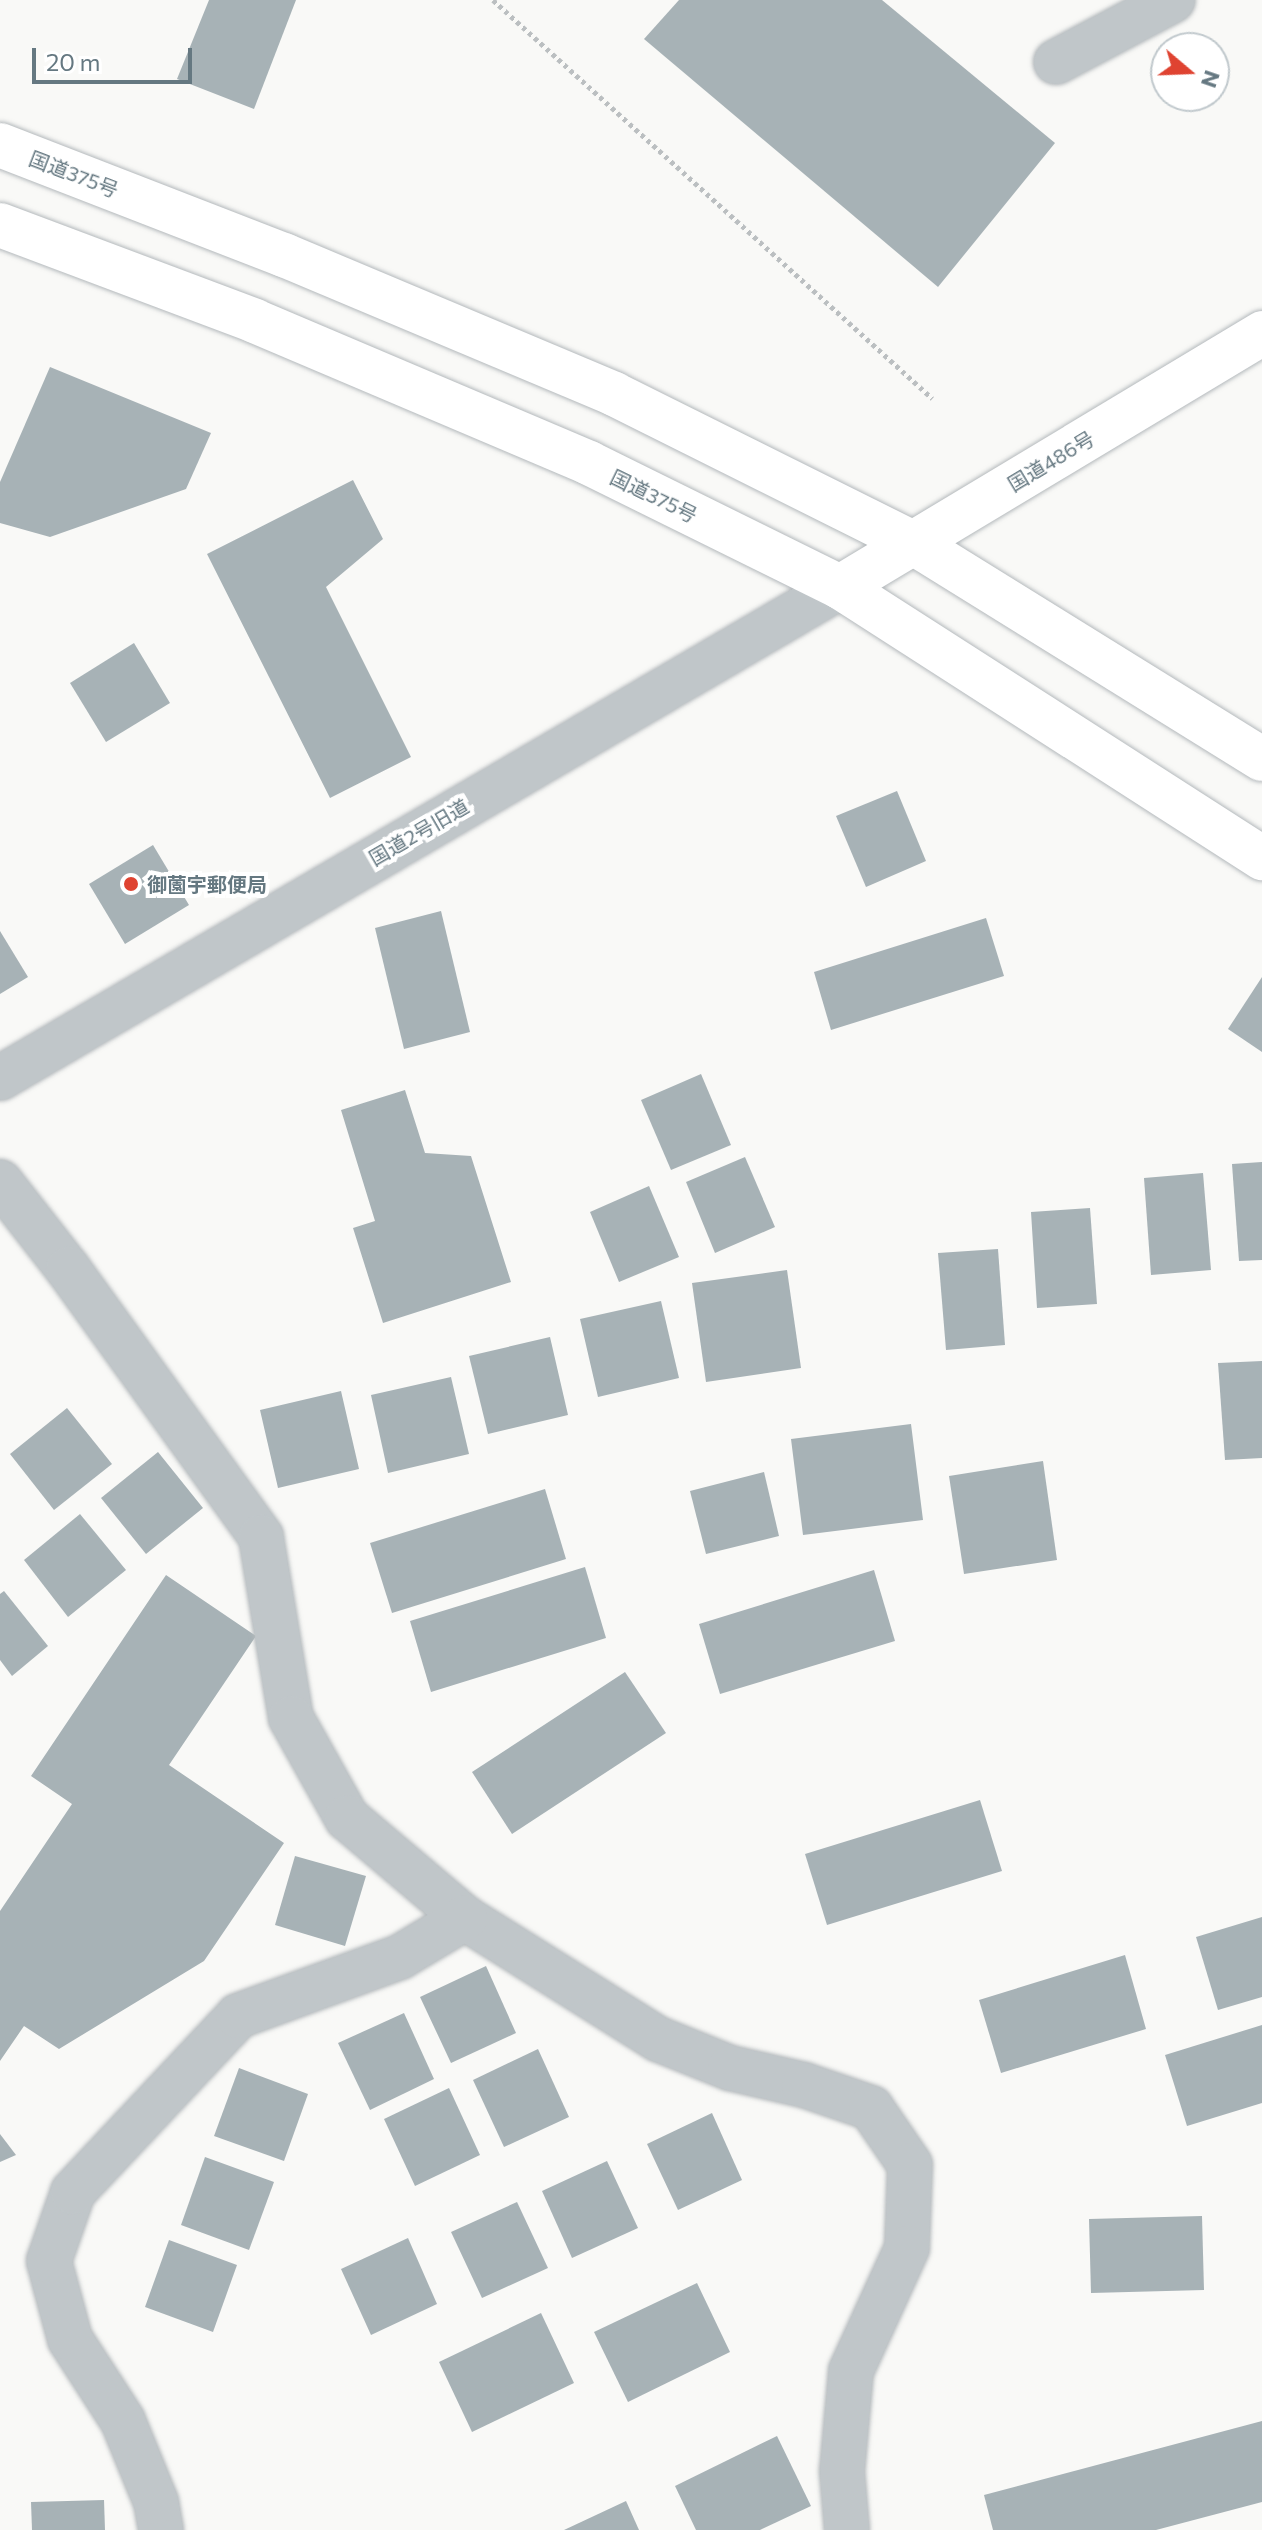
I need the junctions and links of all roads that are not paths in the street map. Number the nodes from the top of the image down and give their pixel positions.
1 (1173, 0) edge
2 (1056, 62) dead end
3 (0, 145) edge
4 (0, 225) edge
5 (1262, 333) edge
6 (915, 544) junction
7 (840, 587) junction
8 (1262, 759) edge
9 (1262, 858) edge
10 (0, 1078) edge
11 (0, 1182) edge
12 (465, 1918) junction
13 (161, 2530) edge
14 (847, 2530) edge

1 - 2 street
3 - 6 highway, 国道375号
4 - 7 highway, 国道375号
5 - 6 highway, 国道486号
6 - 7 highway, 国道486号
6 - 8 highway, 国道375号
7 - 9 highway, 国道375号
7 - 10 street, 国道2号旧道
11 - 12 street
12 - 13 street
12 - 14 street

